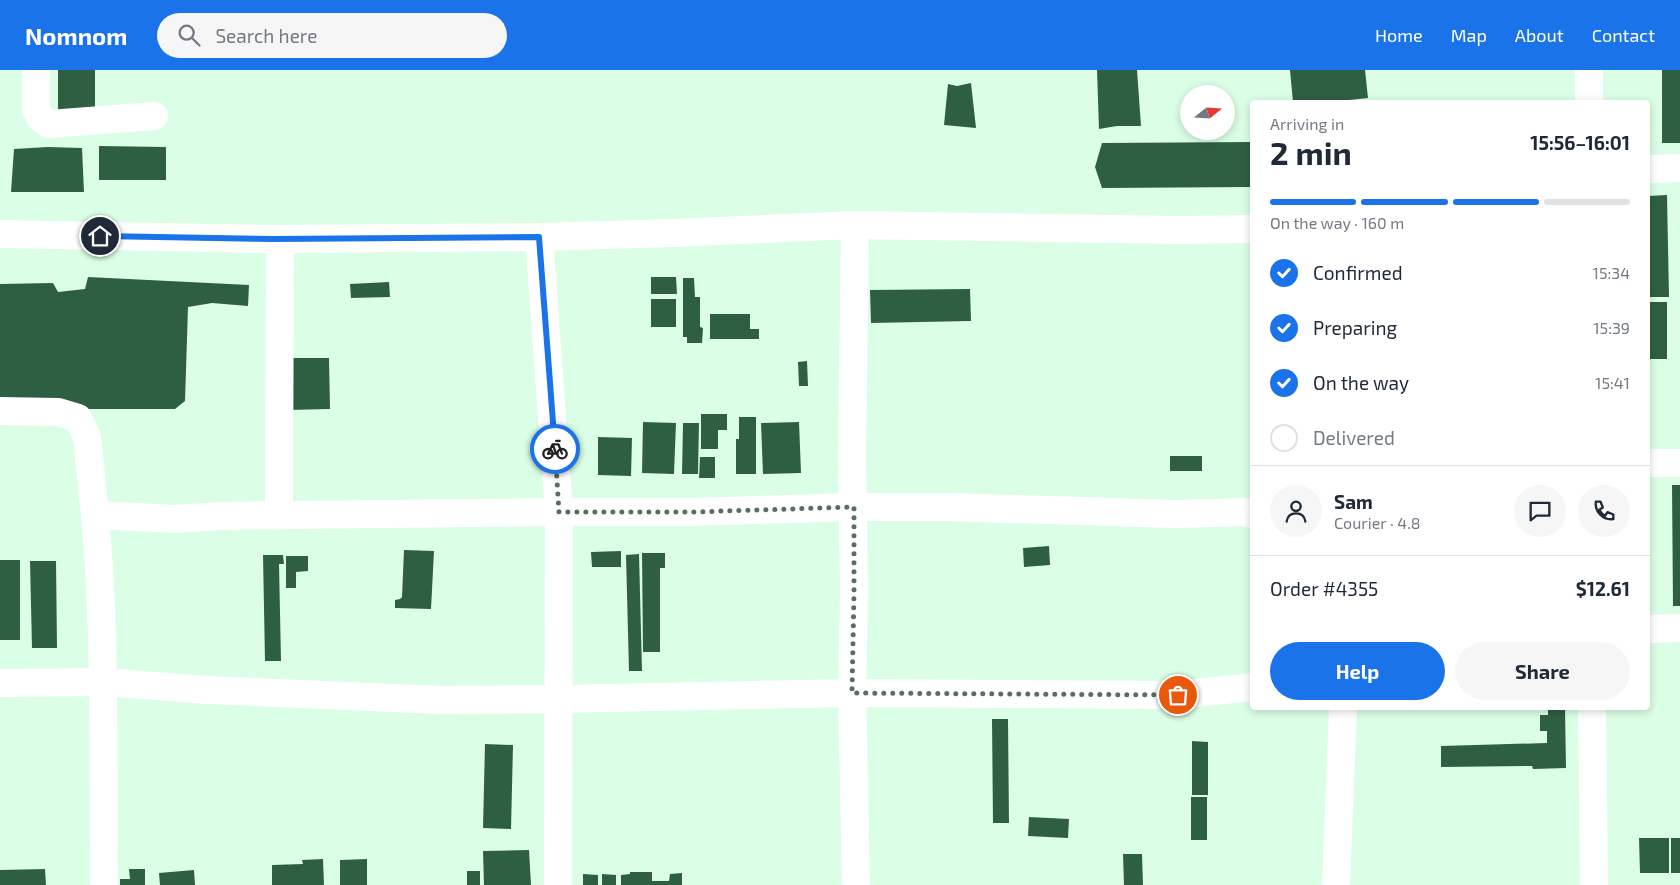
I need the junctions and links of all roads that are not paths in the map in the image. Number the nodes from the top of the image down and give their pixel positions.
1 (36, 70) edge
2 (1589, 70) edge
3 (1589, 100) edge
4 (154, 116) dead end
5 (1680, 168) edge
6 (1650, 169) edge
7 (855, 225) junction
8 (1250, 229) edge
9 (0, 234) edge
10 (539, 237) junction
11 (280, 238) junction
12 (0, 412) edge
13 (1650, 463) edge
14 (1680, 463) edge
15 (854, 507) junction
16 (1249, 511) edge
17 (559, 512) junction
18 (95, 515) junction
19 (278, 516) junction
20 (1650, 628) edge
21 (1680, 628) edge
22 (104, 682) junction
23 (0, 683) edge
24 (1250, 687) edge
25 (852, 693) junction
26 (558, 699) junction
27 (1343, 710) edge
28 (1592, 710) edge
29 (104, 885) edge
30 (558, 885) edge
31 (856, 885) edge
32 (1336, 885) edge
33 (1594, 885) edge

1 - 4 street
2 - 3 street
5 - 6 street
7 - 8 street
7 - 10 street
7 - 15 street
9 - 11 street
10 - 11 street
10 - 17 street
11 - 19 street
12 - 18 street
13 - 14 street
15 - 16 street
15 - 17 street
15 - 25 street
17 - 19 street
17 - 26 street
18 - 19 street
18 - 22 street
20 - 21 street
22 - 23 street
22 - 26 street
22 - 29 street
24 - 25 street
25 - 26 street
25 - 31 street
26 - 30 street
27 - 32 street
28 - 33 street

